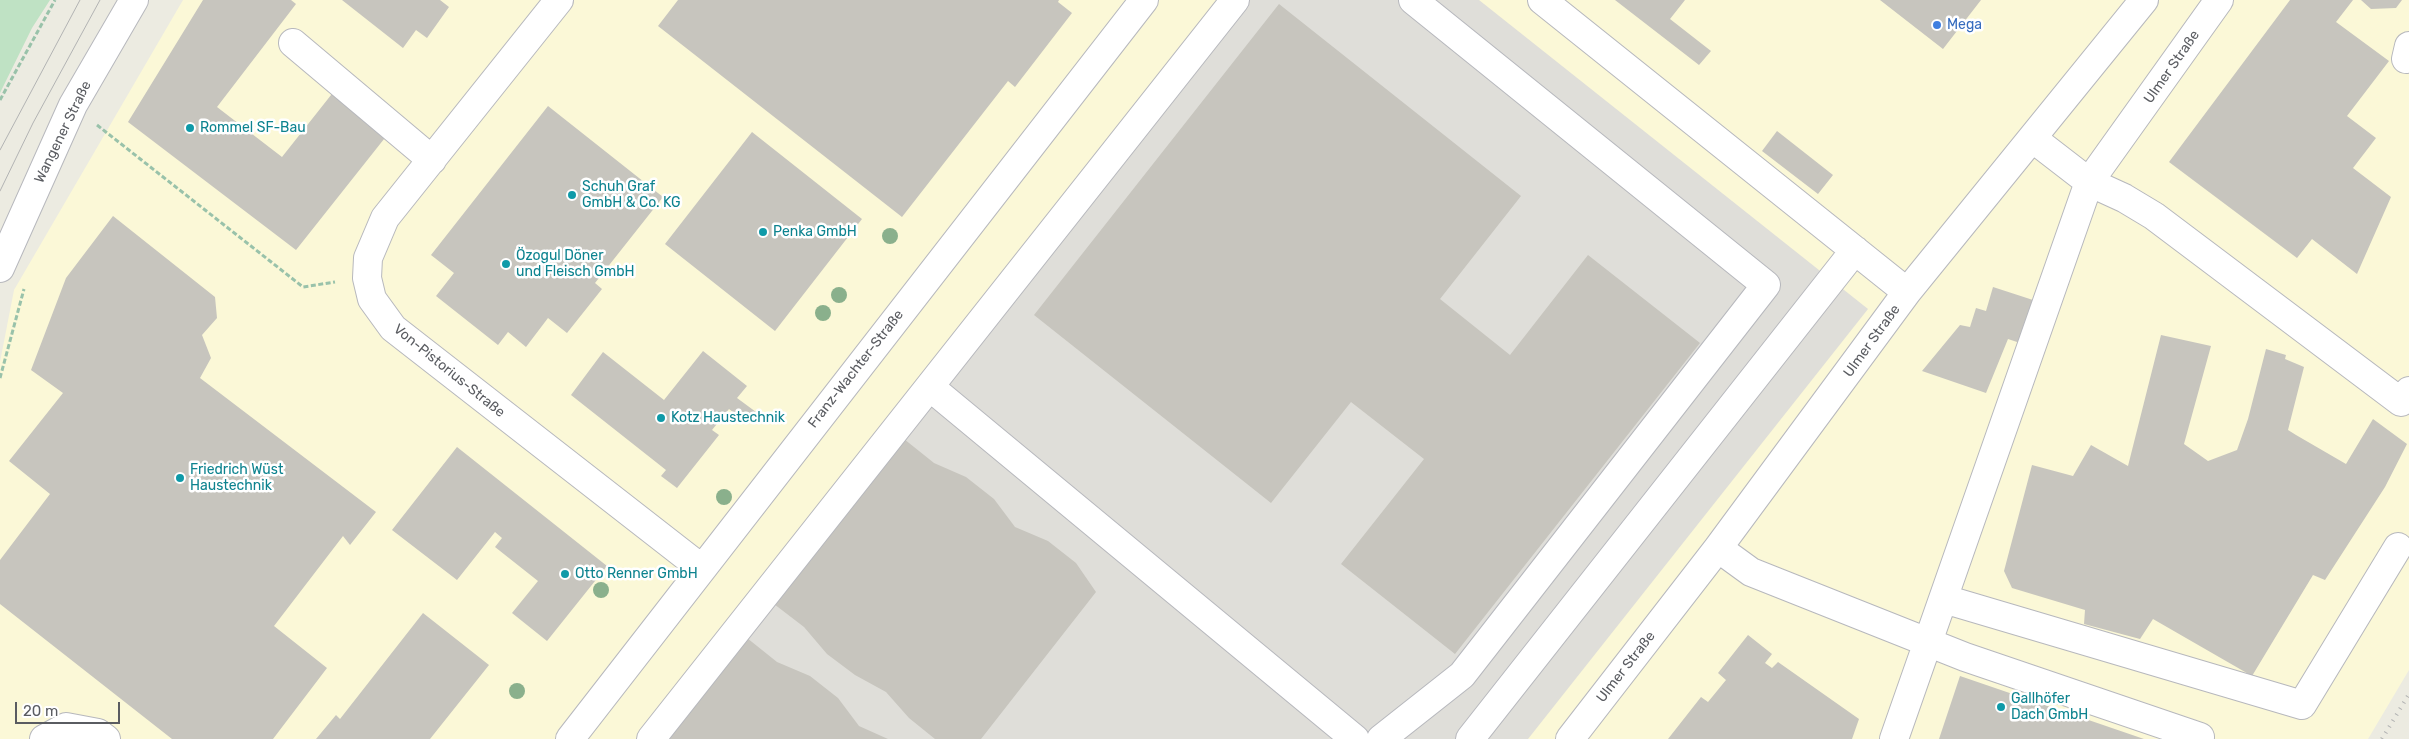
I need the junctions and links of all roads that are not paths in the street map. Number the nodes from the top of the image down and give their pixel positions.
1 (134, 0) edge
2 (559, 0) edge
3 (1144, 0) edge
4 (1234, 0) edge
5 (1414, 0) edge
6 (1542, 0) edge
7 (2144, 0) edge
8 (2219, 0) edge
9 (293, 43) dead end
10 (2032, 138) junction
11 (432, 160) junction
12 (2089, 182) junction
13 (1855, 250) junction
14 (0, 268) edge
15 (1908, 292) junction
16 (930, 387) junction
17 (2409, 392) edge
18 (2398, 547) dead end
19 (1718, 548) junction
20 (701, 568) junction
21 (1944, 599) junction
22 (1929, 641) junction
23 (44, 739) edge
24 (106, 739) edge
25 (570, 739) edge
26 (650, 739) edge
27 (1355, 739) edge
28 (1381, 739) edge
29 (1470, 739) edge
30 (1570, 739) edge
31 (1894, 739) edge
32 (2198, 739) edge

1 - 14 street, Wangener Straße
2 - 11 street, Von-Pistorius-Straße
3 - 20 street, Franz-Wachter-Straße
4 - 16 street
5 - 28 street
6 - 13 street
7 - 10 street, Ulmer Straße
8 - 12 street, Ulmer Straße
9 - 11 street
10 - 12 street
10 - 15 street, Ulmer Straße
11 - 20 street, Von-Pistorius-Straße
12 - 17 street
12 - 21 street, Ulmer Straße
13 - 15 street
13 - 29 street
15 - 19 street, Ulmer Straße
16 - 26 street
16 - 27 street
18 - 21 street
19 - 22 street
19 - 30 street, Ulmer Straße
20 - 25 street, Franz-Wachter-Straße
21 - 22 street, Ulmer Straße
22 - 31 street, Ulmer Straße
22 - 32 street
23 - 24 street

